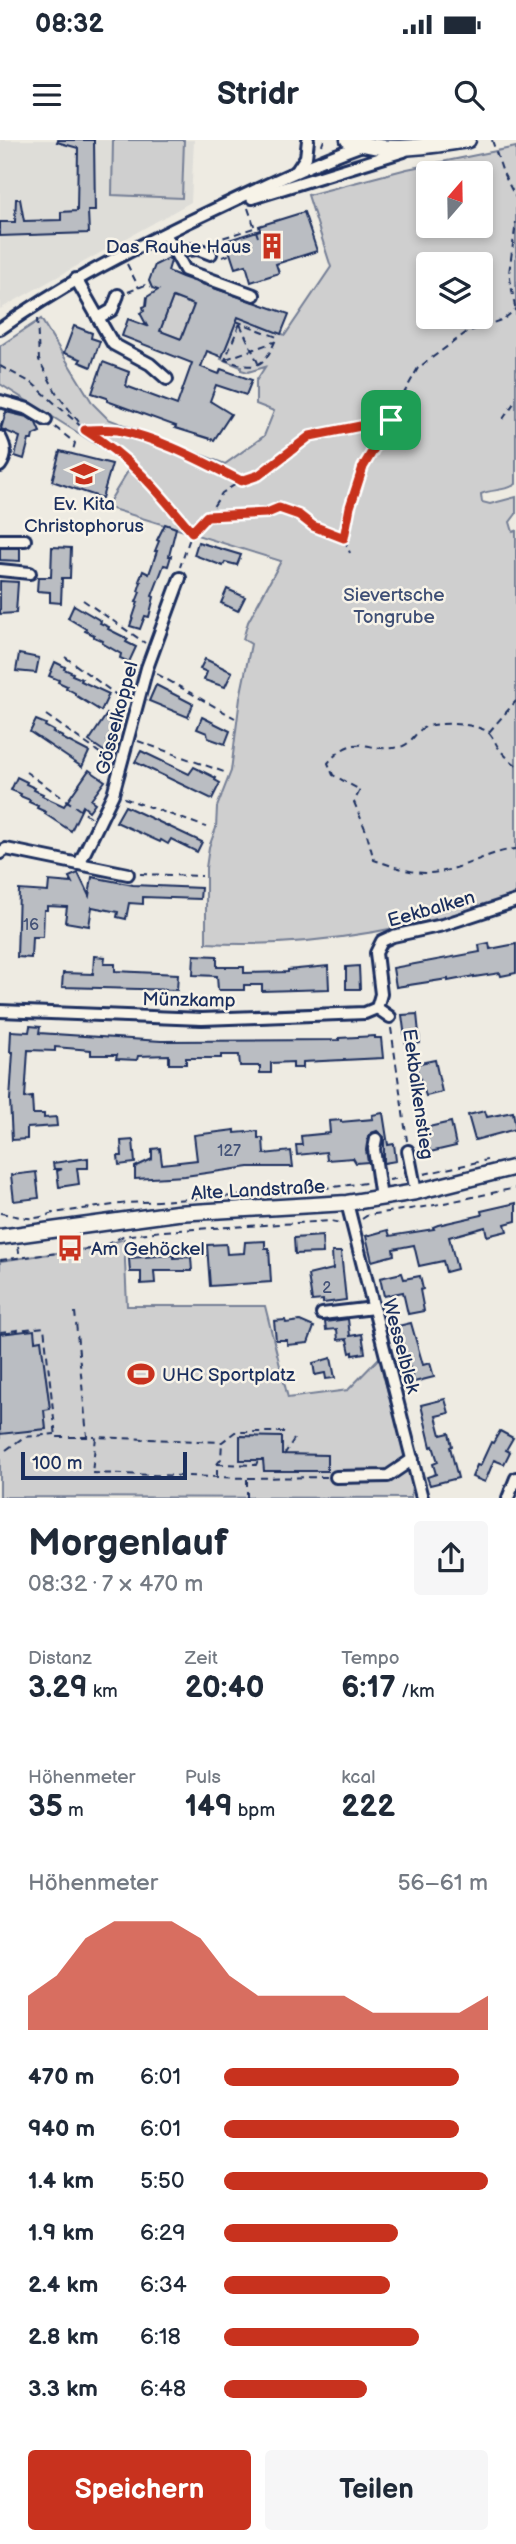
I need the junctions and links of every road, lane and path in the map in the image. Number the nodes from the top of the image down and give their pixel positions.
1 (308, 140) edge
2 (324, 140) edge
3 (348, 140) edge
4 (468, 140) edge
5 (492, 140) edge
6 (369, 142) edge
7 (322, 145) dead end
8 (413, 149) junction
9 (297, 170) junction
10 (516, 198) edge
11 (245, 200) junction
12 (209, 212) junction
13 (516, 222) edge
14 (254, 228) junction
15 (165, 234) junction
16 (258, 237) dead end
17 (172, 248) junction
18 (122, 255) junction
19 (213, 255) joint
20 (76, 279) junction
21 (150, 283) dead end
22 (139, 288) junction
23 (118, 295) joint
24 (254, 295) dead end
25 (36, 304) junction
26 (516, 309) edge
27 (98, 318) junction
28 (238, 322) junction
29 (0, 329) edge
30 (275, 342) junction
31 (252, 350) junction
32 (225, 359) junction
33 (259, 365) junction
34 (0, 366) edge
35 (167, 379) dead end
36 (516, 400) edge
37 (4, 402) edge
38 (503, 419) dead end
39 (46, 420) joint
40 (391, 420) junction
41 (0, 429) edge
42 (85, 430) junction
43 (82, 435) dead end
44 (0, 437) edge
45 (72, 454) dead end
46 (0, 466) edge
47 (241, 481) junction
48 (207, 516) junction
49 (192, 532) junction
50 (344, 538) junction
51 (0, 540) edge
52 (25, 540) dead end
53 (350, 553) dead end
54 (0, 570) edge
55 (30, 573) dead end
56 (180, 578) joint
57 (83, 600) dead end
58 (154, 650) junction
59 (65, 657) dead end
60 (147, 668) junction
61 (516, 701) edge
62 (135, 708) junction
63 (46, 715) dead end
64 (235, 718) dead end
65 (488, 733) junction
66 (127, 737) junction
67 (516, 765) edge
68 (121, 767) junction
69 (26, 772) dead end
70 (224, 772) dead end
71 (113, 794) junction
72 (99, 824) junction
73 (206, 827) dead end
74 (516, 849) edge
75 (0, 853) edge
76 (79, 864) junction
77 (128, 874) joint
78 (202, 876) dead end
79 (516, 901) edge
80 (377, 1008) junction
81 (0, 1011) edge
82 (390, 1017) joint
83 (376, 1139) dead end
84 (408, 1151) joint
85 (492, 1159) dead end
86 (516, 1167) edge
87 (413, 1176) junction
88 (379, 1181) junction
89 (516, 1188) edge
90 (416, 1192) junction
91 (381, 1198) junction
92 (347, 1203) junction
93 (0, 1213) edge
94 (15, 1217) junction
95 (360, 1221) dead end
96 (15, 1222) dead end
97 (346, 1224) dead end
98 (0, 1237) edge
99 (19, 1249) dead end
100 (20, 1259) junction
101 (0, 1260) edge
102 (374, 1308) junction
103 (75, 1312) dead end
104 (322, 1314) dead end
105 (0, 1332) edge
106 (36, 1430) dead end
107 (263, 1432) junction
108 (289, 1432) dead end
109 (56, 1434) junction
110 (36, 1436) junction
111 (263, 1436) dead end
112 (87, 1437) junction
113 (96, 1437) junction
114 (295, 1439) dead end
115 (222, 1442) junction
116 (6, 1450) dead end
117 (284, 1455) dead end
118 (258, 1460) dead end
119 (413, 1460) junction
120 (217, 1464) junction
121 (336, 1477) joint
122 (217, 1478) junction
123 (247, 1478) junction
124 (516, 1478) edge
125 (247, 1497) edge
126 (422, 1497) edge
127 (508, 1497) edge

1 - 9 street
2 - 7 path
3 - 6 main road
4 - 8 main road
5 - 10 path
6 - 8 main road
6 - 9 street
8 - 11 street
9 - 12 street
11 - 12 street
11 - 14 path
12 - 15 street
13 - 26 path
14 - 16 path
14 - 19 path
15 - 17 street
15 - 18 street
17 - 19 street
17 - 24 street
18 - 20 street
18 - 22 path
20 - 25 street
20 - 27 street
21 - 22 path
22 - 23 path
23 - 27 street
25 - 29 street
25 - 42 path
26 - 40 path
27 - 35 street
28 - 30 path
28 - 31 path
28 - 32 path
30 - 31 path
30 - 33 path
31 - 32 path
31 - 33 path
32 - 33 path
34 - 42 path
36 - 38 path
37 - 39 street
37 - 41 path
39 - 45 path
40 - 47 path
40 - 50 path
42 - 43 path
42 - 47 path
42 - 49 path
44 - 46 street
47 - 48 path
48 - 49 path
48 - 50 path
49 - 56 path
50 - 53 path
51 - 52 street
54 - 55 street
56 - 58 street, Gösselkoppel
57 - 58 path
58 - 60 street, Gösselkoppel
59 - 62 path
60 - 62 street, Gösselkoppel
60 - 64 path
61 - 65 path
62 - 66 street, Gösselkoppel
63 - 68 path
65 - 67 path
65 - 74 path
66 - 68 street, Gösselkoppel
66 - 70 path
68 - 71 street, Gösselkoppel
69 - 72 path
71 - 72 street, Gösselkoppel
71 - 73 path
72 - 76 street, Gösselkoppel
75 - 76 street
76 - 77 street
77 - 78 path
79 - 80 street, Eekbalken
80 - 81 street, Münzkamp
80 - 82 street, Eekbalkenstieg
82 - 84 path, Eekbalkenstieg
83 - 88 street
84 - 87 street, Eekbalkenstieg
85 - 87 path
86 - 90 main road, Alte Landstraße
87 - 88 path
87 - 90 street, Eekbalkenstieg
88 - 91 street
88 - 94 path
89 - 95 path
90 - 91 main road, Alte Landstraße
91 - 92 main road, Alte Landstraße
92 - 98 main road, Alte Landstraße
92 - 102 street, Wesselblek
93 - 94 path
94 - 96 path
97 - 100 path
99 - 100 path
100 - 101 path
102 - 104 street
102 - 119 street, Wesselblek
103 - 112 path
105 - 109 path
106 - 110 path
107 - 108 path
107 - 111 path
107 - 115 path
109 - 110 path
109 - 112 path
110 - 116 path
112 - 113 path
113 - 115 path
113 - 122 path
114 - 117 path
115 - 120 path
118 - 120 path
119 - 121 street
119 - 126 street, Wesselblek
120 - 122 path
121 - 123 path
122 - 123 path
123 - 125 path
124 - 127 street

